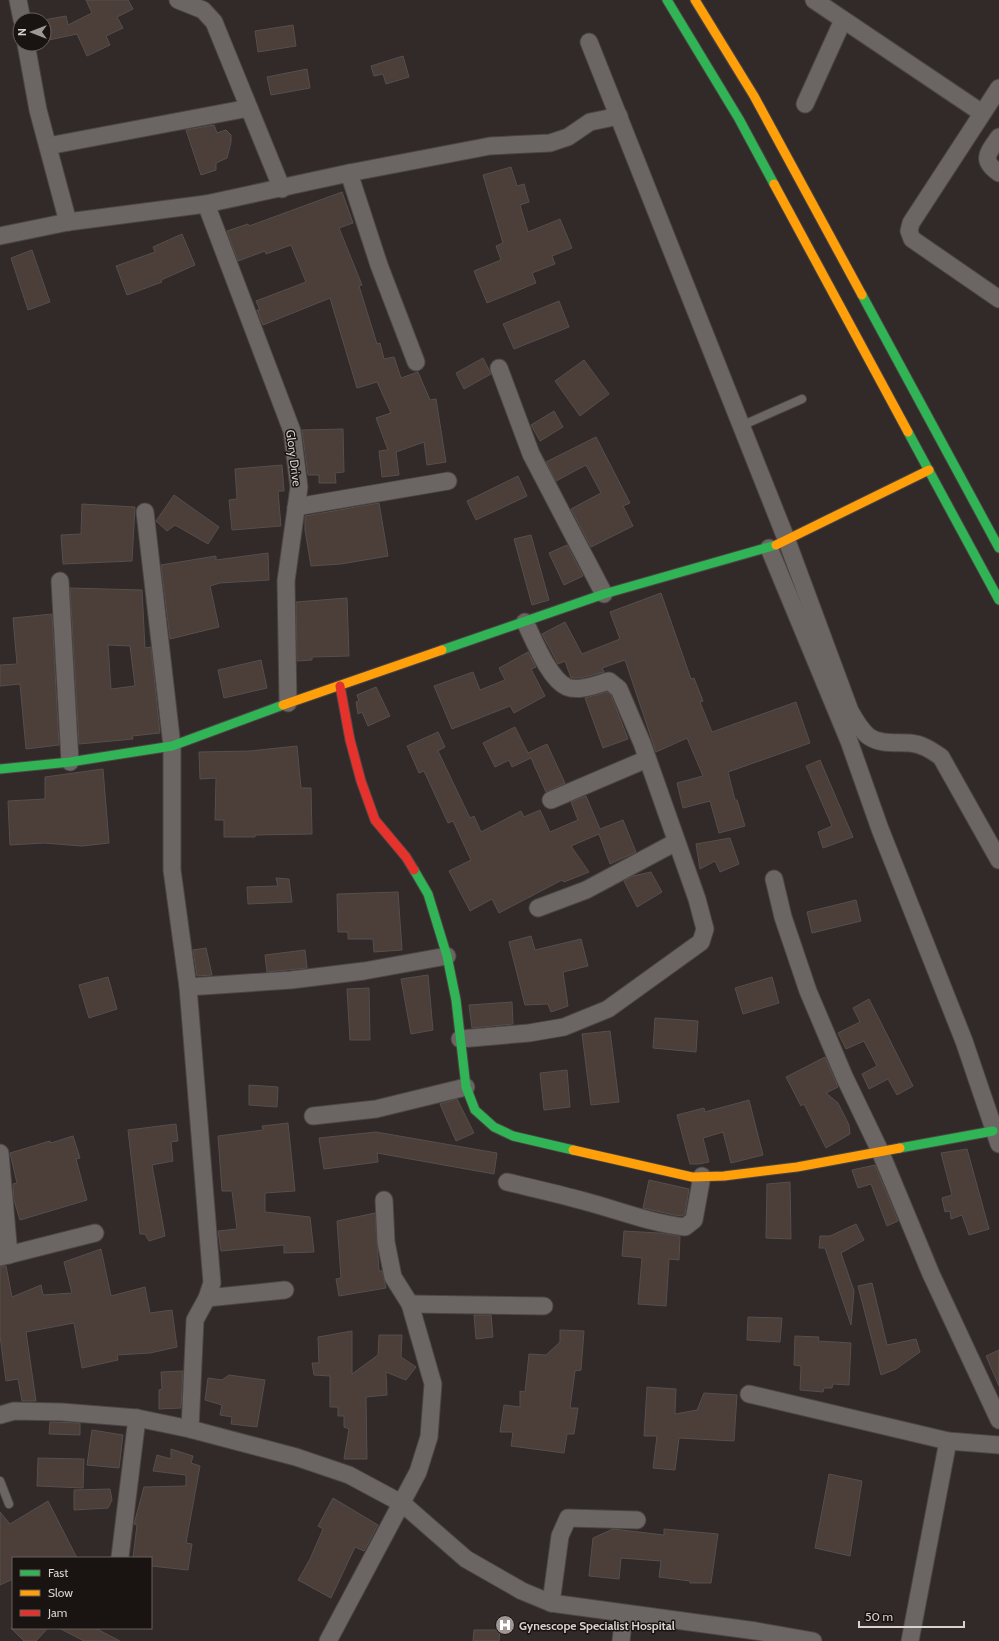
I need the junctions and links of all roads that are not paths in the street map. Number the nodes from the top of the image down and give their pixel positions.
1 (18, 0) edge
2 (178, 0) edge
3 (666, 0) edge
4 (695, 0) edge
5 (814, 0) edge
6 (20, 12) edge
7 (843, 20) junction
8 (589, 42) dead end
9 (27, 52) edge
10 (999, 88) edge
11 (805, 104) dead end
12 (249, 108) junction
13 (982, 113) junction
14 (619, 116) junction
15 (999, 137) edge
16 (48, 146) junction
17 (349, 173) junction
18 (999, 173) edge
19 (282, 189) junction
20 (206, 204) junction
21 (68, 222) junction
22 (0, 236) edge
23 (999, 298) edge
24 (416, 362) dead end
25 (499, 368) dead end
26 (802, 399) dead end
27 (740, 426) junction
28 (929, 470) junction
29 (448, 481) dead end
30 (296, 507) junction
31 (145, 512) dead end
32 (787, 541) junction
33 (769, 548) junction
34 (999, 548) edge
35 (60, 581) dead end
36 (604, 594) junction
37 (999, 600) edge
38 (525, 622) junction
39 (340, 686) junction
40 (288, 703) junction
41 (172, 746) junction
42 (647, 759) junction
43 (70, 762) junction
44 (0, 769) edge
45 (551, 800) dead end
46 (676, 842) junction
47 (999, 860) edge
48 (774, 879) dead end
49 (538, 908) dead end
50 (447, 956) junction
51 (188, 987) junction
52 (460, 1039) junction
53 (466, 1087) junction
54 (313, 1116) dead end
55 (996, 1137) edge
56 (880, 1151) junction
57 (0, 1153) edge
58 (702, 1176) junction
59 (506, 1182) dead end
60 (384, 1200) dead end
61 (95, 1233) dead end
62 (5, 1256) edge
63 (285, 1290) dead end
64 (207, 1298) junction
65 (410, 1304) junction
66 (544, 1306) dead end
67 (749, 1394) dead end
68 (0, 1415) edge
69 (137, 1418) junction
70 (999, 1420) edge
71 (190, 1429) junction
72 (948, 1441) junction
73 (999, 1445) edge
74 (0, 1481) edge
75 (9, 1504) dead end
76 (403, 1504) junction
77 (637, 1520) dead end
78 (120, 1557) edge
79 (550, 1603) junction
80 (624, 1614) junction
81 (328, 1641) edge
82 (621, 1641) edge
83 (813, 1641) edge
84 (910, 1641) edge

1 - 6 street
2 - 12 street
3 - 28 street
4 - 34 street
5 - 7 street
7 - 11 street
7 - 13 street
8 - 14 street
9 - 16 street
10 - 13 street
12 - 16 street
12 - 19 street
13 - 23 street
14 - 17 street
14 - 27 street
15 - 18 street
16 - 21 street
17 - 19 street
17 - 24 street
19 - 20 street
20 - 21 street
20 - 30 street, Glory Drive
21 - 22 street
25 - 36 street
26 - 27 lane
27 - 32 street
28 - 32 street
28 - 37 street
29 - 30 street
30 - 40 street, Glory Drive
31 - 41 street
32 - 33 street
32 - 47 street
33 - 36 street
33 - 55 street
35 - 43 street
36 - 38 street
38 - 39 street
38 - 42 street
39 - 40 street
39 - 50 street
40 - 41 street
41 - 43 street
41 - 51 street
42 - 45 street
42 - 46 street
43 - 44 street
46 - 49 street
46 - 52 street
48 - 56 street
50 - 51 street
50 - 52 street
51 - 64 street
52 - 53 street
53 - 54 street
53 - 58 street
55 - 56 street
56 - 58 street
56 - 70 street
57 - 62 street
58 - 59 street
60 - 65 street
61 - 62 street
63 - 64 street
64 - 71 street
65 - 66 street
65 - 76 street
67 - 72 street
68 - 69 street
69 - 71 street
69 - 78 street
71 - 76 street
72 - 73 street
72 - 84 street
74 - 75 lane
76 - 79 street
76 - 81 street
77 - 79 street
79 - 80 street
80 - 82 street
80 - 83 street

